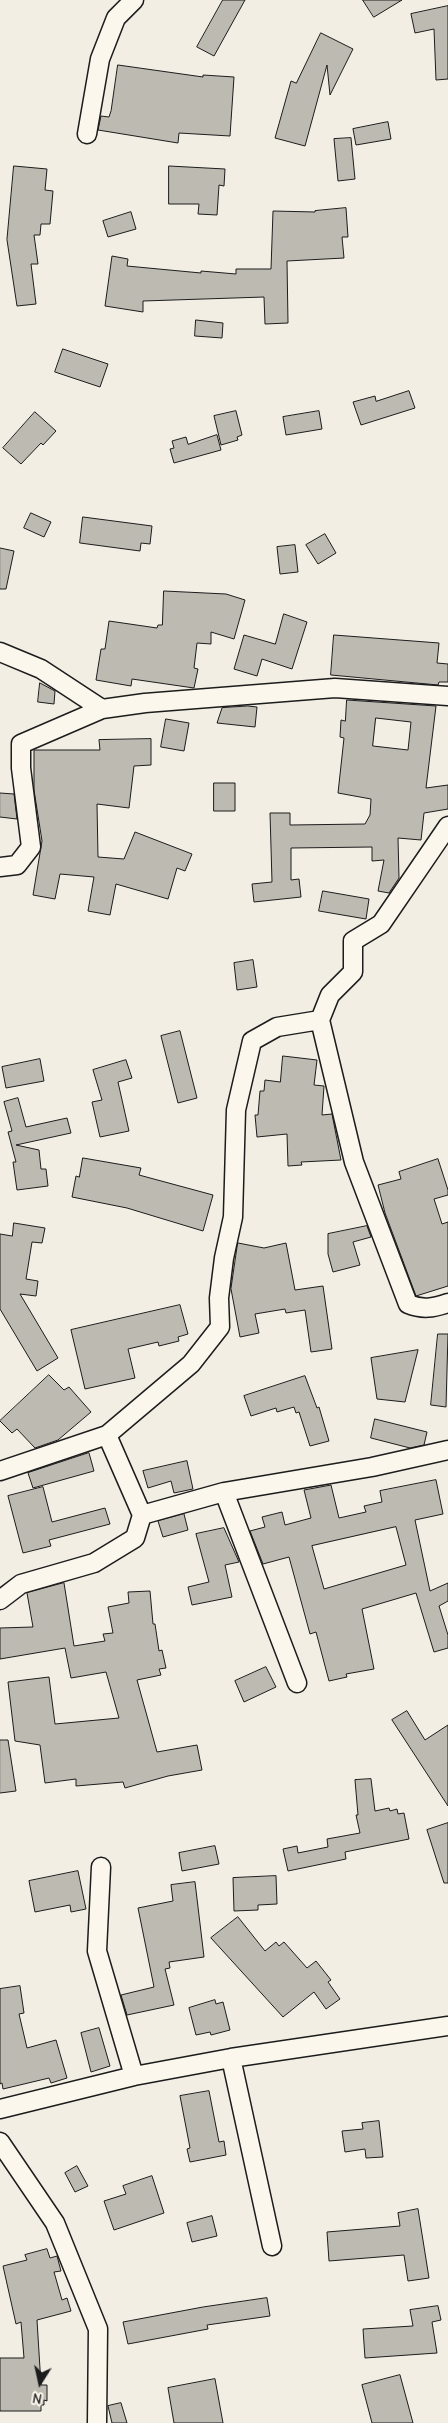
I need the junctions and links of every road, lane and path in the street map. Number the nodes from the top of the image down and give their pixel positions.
1 (134, 0) edge
2 (87, 134) dead end
3 (0, 652) edge
4 (448, 696) edge
5 (102, 709) junction
6 (448, 826) edge
7 (0, 867) edge
8 (320, 1020) junction
9 (448, 1303) edge
10 (107, 1435) junction
11 (448, 1450) edge
12 (0, 1471) edge
13 (224, 1492) junction
14 (142, 1516) junction
15 (0, 1600) edge
16 (297, 1683) dead end
17 (101, 1866) dead end
18 (448, 2026) edge
19 (231, 2058) junction
20 (134, 2076) junction
21 (0, 2109) edge
22 (0, 2142) edge
23 (272, 2246) dead end
24 (97, 2423) edge

1 - 2 street
3 - 5 street
4 - 5 street
5 - 7 street
6 - 8 street
8 - 9 street
8 - 10 street
10 - 12 street
10 - 14 street
11 - 13 street
13 - 14 street
13 - 16 street
14 - 15 street
17 - 20 street
18 - 19 street
19 - 20 street
19 - 23 street
20 - 21 street
22 - 24 street

